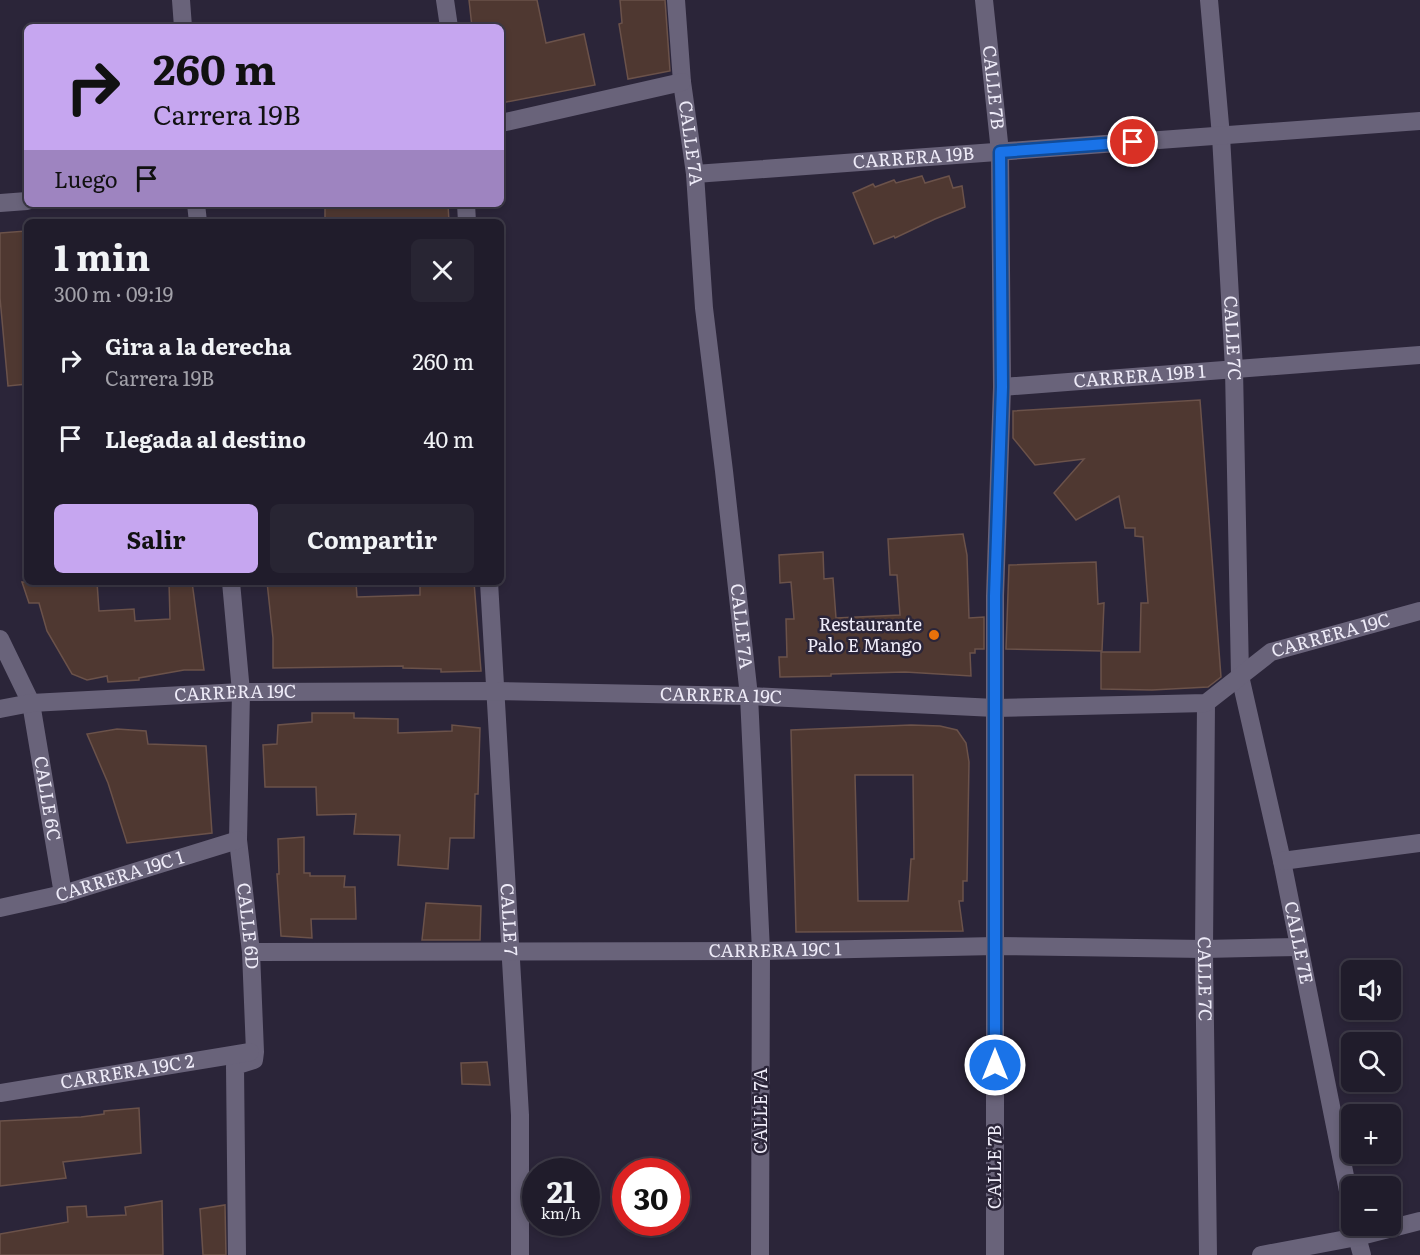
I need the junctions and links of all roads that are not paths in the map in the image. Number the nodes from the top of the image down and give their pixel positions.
1 (181, 0) edge
2 (445, 0) edge
3 (676, 0) edge
4 (984, 0) edge
5 (1209, 0) edge
6 (183, 24) edge
7 (449, 24) edge
8 (682, 82) junction
9 (1420, 121) edge
10 (504, 122) edge
11 (1221, 135) junction
12 (1000, 152) junction
13 (695, 174) junction
14 (24, 201) edge
15 (0, 203) edge
16 (1420, 355) edge
17 (1234, 369) junction
18 (1002, 387) junction
19 (231, 585) edge
20 (489, 585) edge
21 (1420, 611) edge
22 (0, 639) edge
23 (1240, 676) junction
24 (495, 691) junction
25 (241, 692) junction
26 (749, 696) junction
27 (31, 703) junction
28 (1206, 703) junction
29 (995, 708) junction
30 (0, 709) edge
31 (238, 840) junction
32 (1420, 843) edge
33 (1282, 861) junction
34 (63, 894) junction
35 (0, 908) edge
36 (995, 946) junction
37 (1299, 947) junction
38 (1204, 949) junction
39 (510, 951) junction
40 (761, 951) junction
41 (251, 952) junction
42 (255, 1052) junction
43 (0, 1093) edge
44 (1345, 1176) edge
45 (1420, 1221) edge
46 (1401, 1224) edge
47 (1341, 1235) edge
48 (1356, 1236) edge
49 (237, 1255) edge
50 (520, 1255) edge
51 (760, 1255) edge
52 (995, 1255) edge
53 (1208, 1255) edge
54 (1261, 1255) edge
55 (1362, 1255) edge

1 - 6 street
2 - 7 street
3 - 8 street, CALLE 7A
4 - 12 street, CALLE 7B
5 - 11 street, CALLE 7C
8 - 10 street
8 - 13 street, CALLE 7A
9 - 11 street, CARRERA 19B
11 - 12 street, CARRERA 19B
11 - 17 street, CALLE 7C
12 - 13 street, CARRERA 19B
12 - 18 street, CALLE 7B
13 - 26 street, CALLE 7A
14 - 15 street
16 - 17 street, CARRERA 19B 1
17 - 18 street, CARRERA 19B 1
17 - 23 street, CALLE 7C
18 - 29 street, CALLE 7B
19 - 25 street, CALLE 6D
20 - 24 street, CALLE 7
21 - 23 street, CARRERA 19C
22 - 27 street, CALLE 6C
23 - 28 street, CARRERA 19C
23 - 33 street, CALLE 7E
24 - 25 street, CARRERA 19C
24 - 26 street, CARRERA 19C
24 - 39 street, CALLE 7
25 - 27 street, CARRERA 19C
25 - 31 street, CALLE 6D
26 - 29 street, CARRERA 19C
26 - 40 street, CALLE 7A
27 - 30 street, CARRERA 19C
27 - 34 street, CALLE 6C
28 - 29 street, CARRERA 19C
28 - 38 street, CALLE 7C
29 - 36 street, CALLE 7B
31 - 34 street, CARRERA 19C 1
31 - 41 street, CALLE 6D
32 - 33 street
33 - 37 street, CALLE 7E
34 - 35 street, CARRERA 19C 1
36 - 38 street, CARRERA 19C 1
36 - 40 street, CARRERA 19C 1
36 - 52 street, CALLE 7B
37 - 38 street, CARRERA 19C 1
37 - 44 street, CALLE 7E
38 - 53 street, CALLE 7C
39 - 40 street, CARRERA 19C 1
39 - 41 street, CARRERA 19C 1
39 - 50 street, CALLE 7
40 - 51 street, CALLE 7A
41 - 42 street, CALLE 6D
42 - 43 street, CARRERA 19C 2
42 - 49 street
45 - 46 street
47 - 54 street
48 - 55 street

